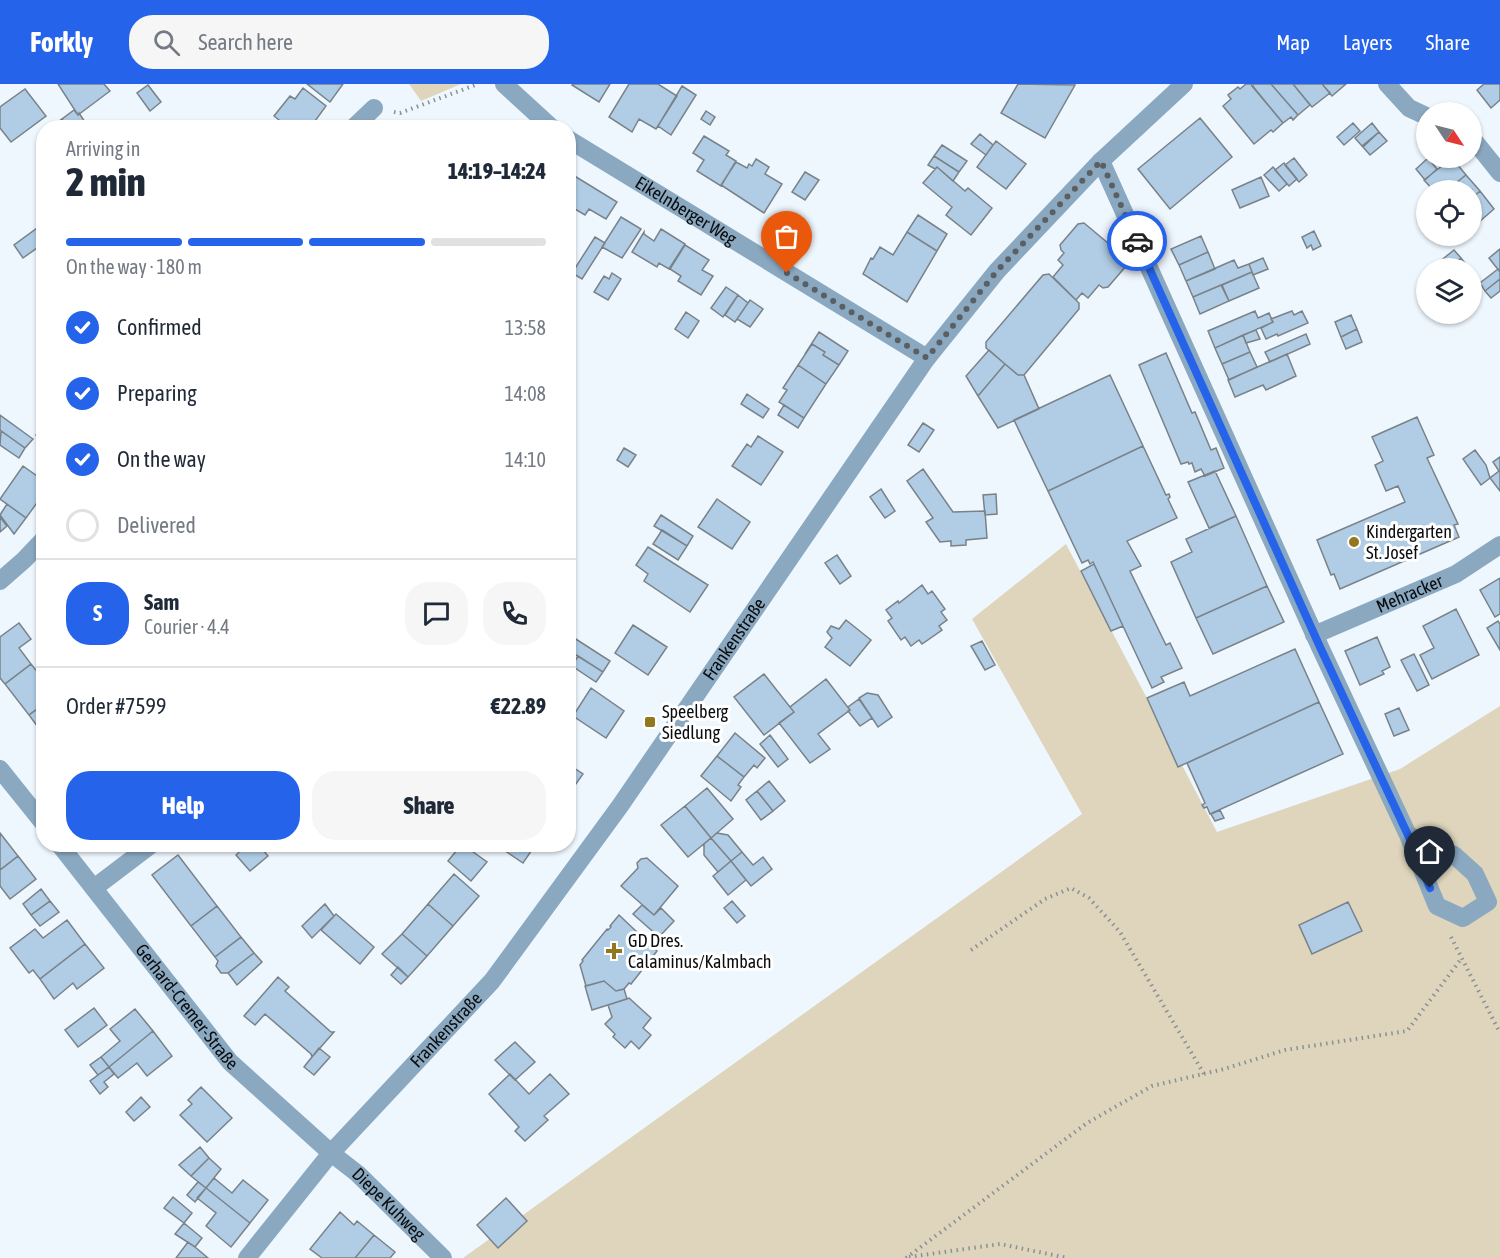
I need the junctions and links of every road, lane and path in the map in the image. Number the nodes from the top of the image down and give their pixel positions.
1 (478, 84) edge
2 (504, 84) edge
3 (1184, 84) edge
4 (1387, 84) edge
5 (374, 108) joint
6 (1416, 112) edge
7 (361, 120) edge
8 (543, 120) edge
9 (576, 144) edge
10 (1482, 150) edge
11 (1101, 161) junction
12 (1500, 173) edge
13 (927, 358) junction
14 (1500, 545) edge
15 (36, 547) edge
16 (0, 580) edge
17 (1314, 635) junction
18 (0, 769) edge
19 (36, 814) edge
20 (1408, 835) junction
21 (65, 852) edge
22 (141, 852) edge
23 (94, 888) junction
24 (1437, 906) junction
25 (971, 950) dead end
26 (1461, 959) junction
27 (1500, 1033) edge
28 (1204, 1074) junction
29 (331, 1153) junction
30 (247, 1258) edge
31 (443, 1258) edge
32 (907, 1258) edge
33 (1068, 1258) edge

1 - 5 path
2 - 8 street
3 - 11 street, Frankenstraße
4 - 6 street
5 - 7 street
9 - 13 street, Eikelnberger Weg
10 - 12 street
11 - 13 street, Frankenstraße
11 - 17 street
13 - 29 street, Frankenstraße
14 - 17 street, Mehracker
15 - 16 street
17 - 20 street
18 - 19 street
20 - 24 street
20 - 24 street
21 - 23 street, Gerhard-Cremer-Straße
22 - 23 street
23 - 29 street, Gerhard-Cremer-Straße
24 - 26 path
25 - 28 path
26 - 27 path
26 - 28 path
28 - 32 path
29 - 30 street, Frankenstraße
29 - 31 street, Diepe Kuhweg
32 - 33 path

